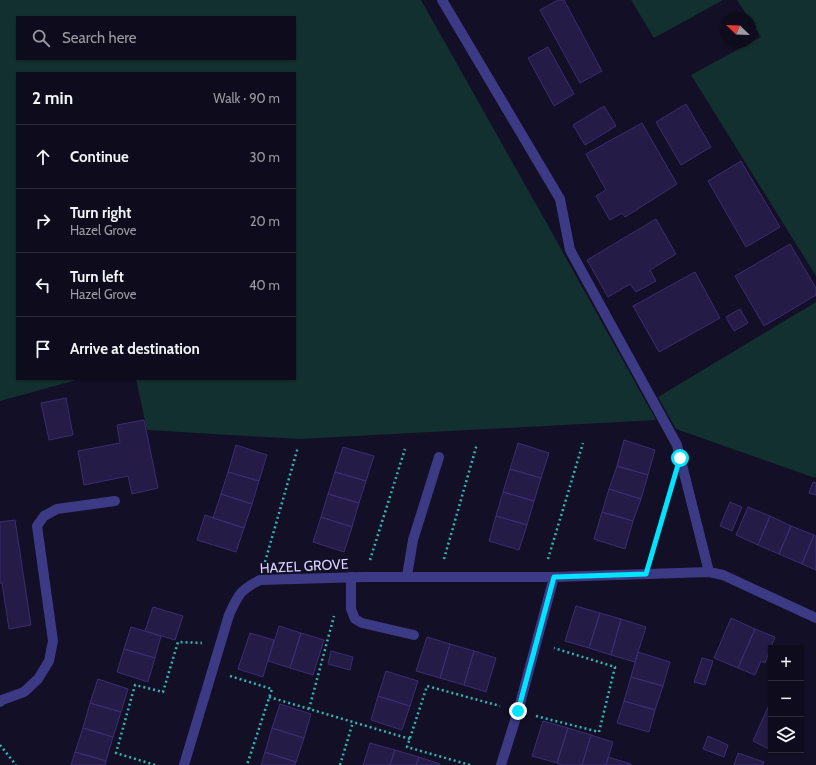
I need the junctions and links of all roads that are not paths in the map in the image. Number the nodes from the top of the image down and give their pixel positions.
1 (442, 0) edge
2 (440, 457) dead end
3 (115, 501) dead end
4 (709, 572) junction
5 (407, 576) junction
6 (351, 577) junction
7 (554, 577) junction
8 (816, 618) edge
9 (414, 635) dead end
10 (0, 702) edge
11 (184, 765) edge
12 (501, 765) edge

1 - 4 street
2 - 5 street
3 - 10 street
4 - 7 street, HAZEL GROVE
4 - 8 street, HAZEL GROVE
5 - 6 street, HAZEL GROVE
5 - 7 street, HAZEL GROVE
6 - 9 street
6 - 11 street, HAZEL GROVE
7 - 12 street

